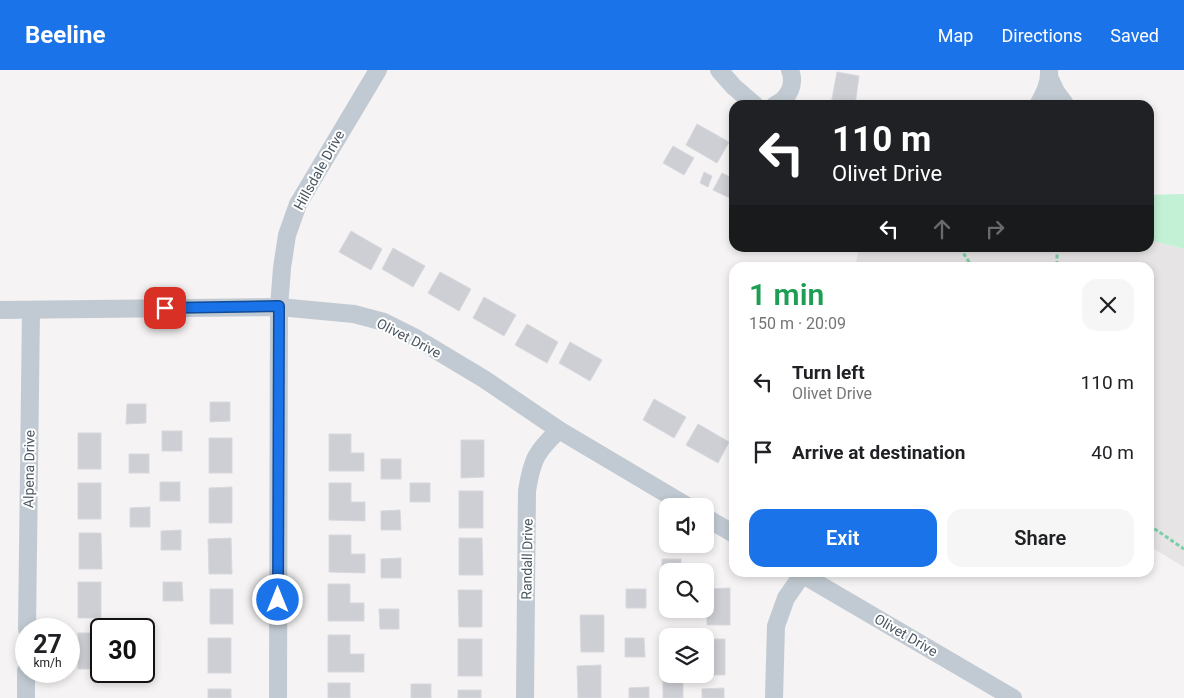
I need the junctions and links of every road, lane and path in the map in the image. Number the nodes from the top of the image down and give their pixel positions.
1 (378, 70) edge
2 (719, 70) edge
3 (790, 70) edge
4 (1050, 74) edge
5 (749, 100) edge
6 (782, 100) edge
7 (1041, 100) edge
8 (1062, 100) edge
9 (279, 306) junction
10 (0, 310) edge
11 (31, 310) junction
12 (559, 430) junction
13 (674, 498) edge
14 (714, 522) edge
15 (1154, 528) edge
16 (729, 531) edge
17 (1184, 549) edge
18 (798, 577) edge
19 (805, 577) edge
20 (27, 618) edge
21 (26, 683) edge
22 (26, 698) edge
23 (278, 698) edge
24 (525, 698) edge
25 (774, 698) edge
26 (1013, 698) edge

1 - 9 street, Hillsdale Drive
2 - 5 street
3 - 6 street
4 - 7 street
4 - 8 street
9 - 11 street, Olivet Drive
9 - 12 street, Olivet Drive
9 - 23 street, Hillsdale Drive
10 - 11 street, Olivet Drive
11 - 20 street, Alpena Drive
12 - 13 street, Olivet Drive
12 - 24 street, Randall Drive
14 - 16 street
15 - 17 path
18 - 25 street
19 - 26 street, Olivet Drive
21 - 22 street

